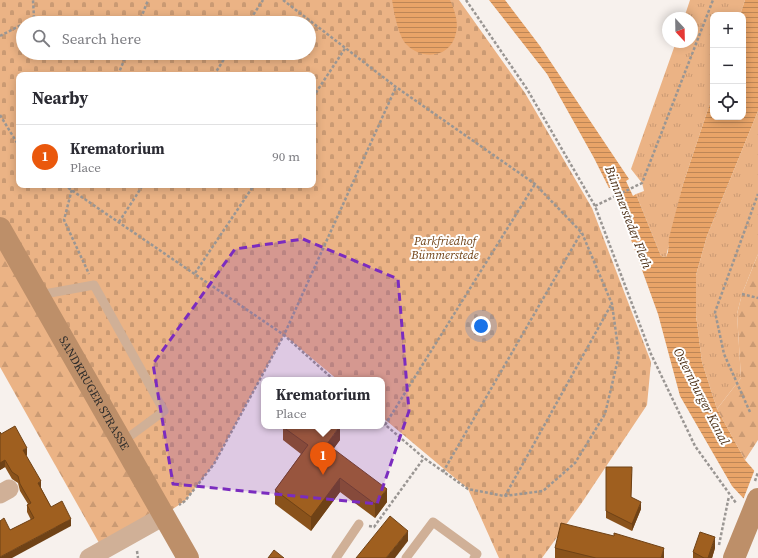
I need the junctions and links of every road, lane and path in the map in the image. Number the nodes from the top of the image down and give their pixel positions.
1 (33, 0) edge
2 (148, 0) edge
3 (262, 0) edge
4 (283, 0) edge
5 (466, 0) edge
6 (713, 0) edge
7 (34, 16) edge
8 (142, 16) edge
9 (252, 16) edge
10 (304, 16) edge
11 (316, 25) edge
12 (16, 28) edge
13 (0, 36) edge
14 (346, 47) junction
15 (124, 60) edge
16 (224, 60) edge
17 (119, 72) edge
18 (216, 72) edge
19 (396, 87) junction
20 (316, 92) edge
21 (0, 115) edge
22 (16, 141) edge
23 (535, 184) junction
24 (68, 188) edge
25 (141, 188) edge
26 (252, 188) edge
27 (71, 190) junction
28 (758, 194) edge
29 (595, 206) junction
30 (119, 222) junction
31 (0, 228) edge
32 (582, 233) junction
33 (195, 273) junction
34 (94, 285) junction
35 (742, 294) dead end
36 (38, 295) junction
37 (758, 298) edge
38 (612, 304) junction
39 (284, 335) junction
40 (261, 377) edge
41 (261, 377) edge
42 (331, 377) edge
43 (750, 412) dead end
44 (385, 425) joint
45 (122, 442) junction
46 (424, 458) junction
47 (443, 472) junction
48 (504, 496) junction
49 (729, 496) junction
50 (758, 498) edge
51 (164, 516) junction
52 (750, 518) junction
53 (359, 524) joint
54 (718, 543) dead end
55 (89, 558) edge
56 (188, 558) edge
57 (336, 558) edge
58 (406, 558) edge
59 (474, 558) edge
60 (734, 558) edge

1 - 7 path
2 - 8 path
3 - 9 path
4 - 10 path
5 - 29 path
6 - 29 path
11 - 14 path
12 - 13 path
14 - 19 path
14 - 20 path
15 - 17 path
16 - 18 path
19 - 23 path
19 - 39 path
21 - 22 path
23 - 32 path
23 - 44 path
24 - 27 path
25 - 30 path
26 - 33 path
27 - 30 path
27 - 34 path
28 - 43 path
29 - 49 path
30 - 33 path
31 - 36 street, SANDKRUGER STRASSE
32 - 38 path
32 - 47 path
33 - 39 path
34 - 36 lane
34 - 45 lane
35 - 37 path
36 - 45 street, SANDKRUGER STRASSE
38 - 48 path
38 - 48 path
39 - 41 path
39 - 42 path
40 - 51 path
44 - 46 path
45 - 51 street, SANDKRUGER STRASSE
46 - 47 path
46 - 53 path
47 - 48 path
49 - 52 path
49 - 54 path
50 - 52 street
51 - 55 street
51 - 56 street, SANDKRUGER STRASSE
52 - 60 street
53 - 57 lane
58 - 59 lane

